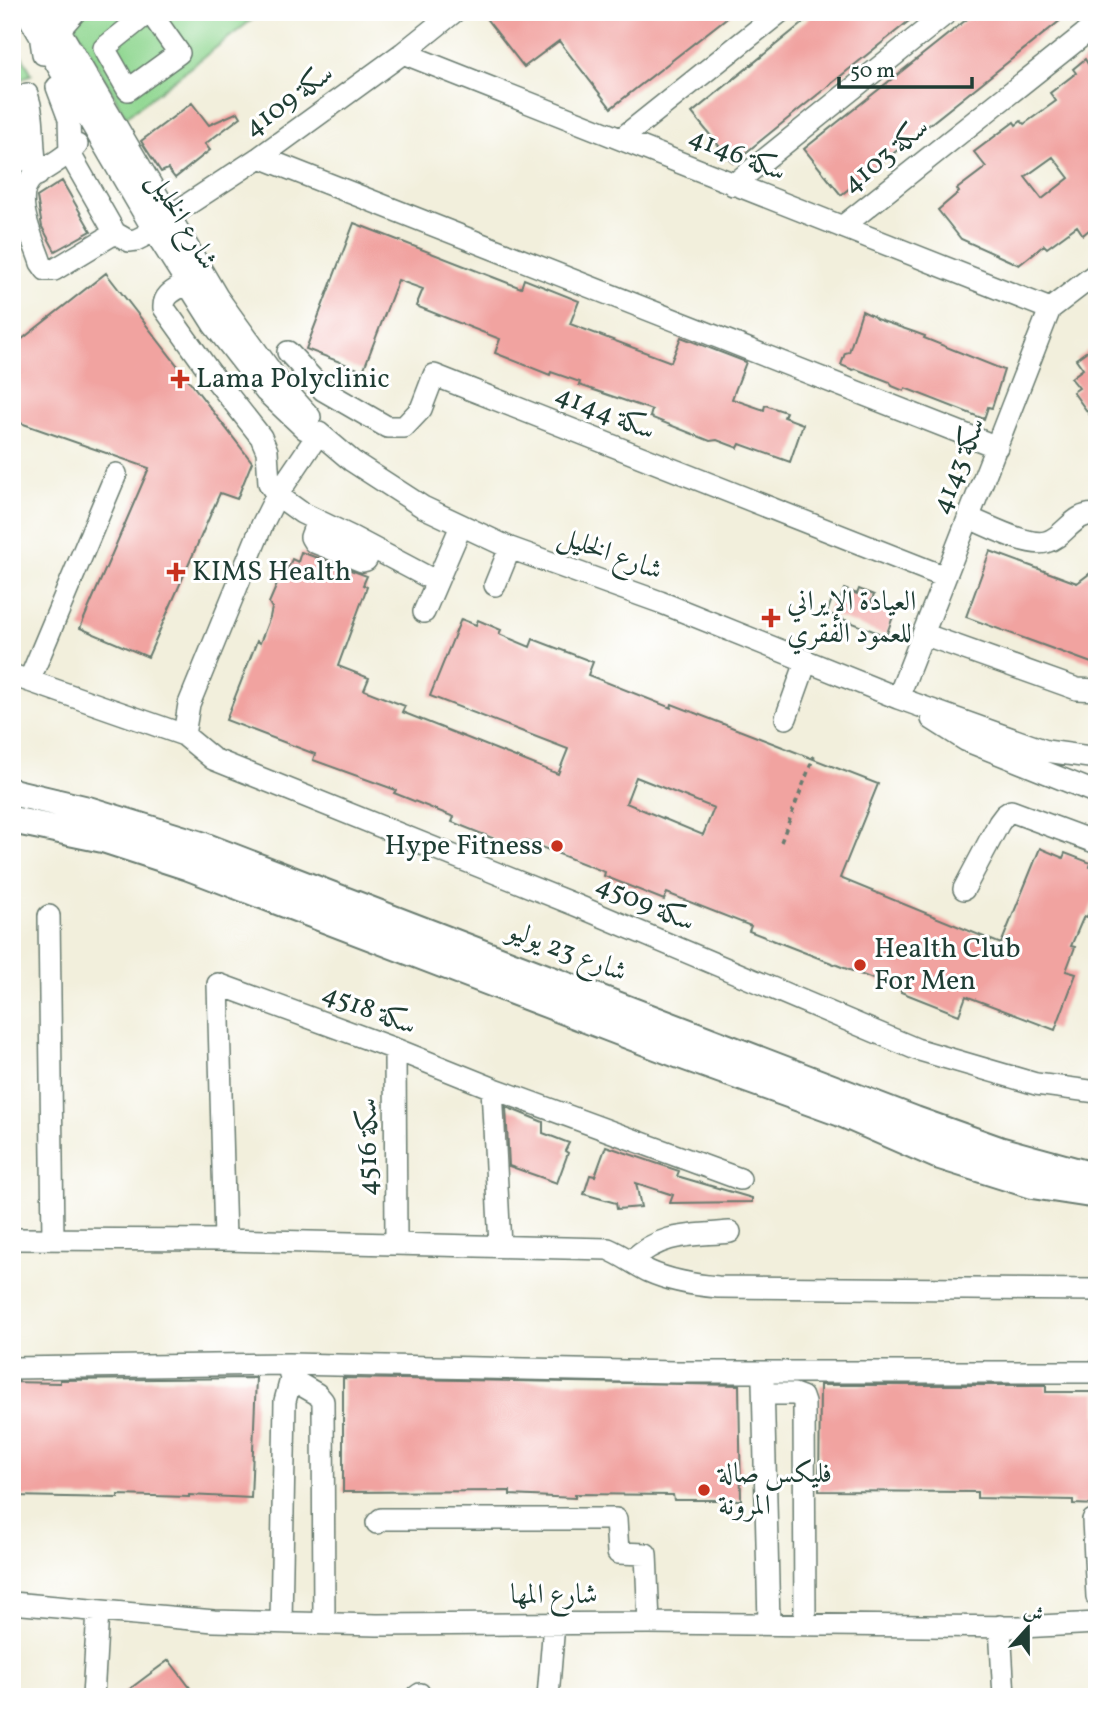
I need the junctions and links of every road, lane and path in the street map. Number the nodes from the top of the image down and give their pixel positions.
1 (26, 12) edge
2 (75, 12) edge
3 (454, 12) edge
4 (780, 12) edge
5 (948, 12) edge
6 (1097, 24) edge
7 (50, 28) edge
8 (403, 53) junction
9 (27, 94) dead end
10 (99, 136) junction
11 (621, 139) junction
12 (127, 144) junction
13 (70, 154) junction
14 (260, 157) junction
15 (12, 159) edge
16 (36, 168) junction
17 (733, 185) junction
18 (170, 216) junction
19 (842, 227) junction
20 (154, 231) junction
21 (115, 233) junction
22 (1097, 273) edge
23 (187, 283) junction
24 (1050, 309) junction
25 (288, 352) dead end
26 (237, 356) junction
27 (212, 375) junction
28 (319, 433) junction
29 (997, 447) junction
30 (116, 474) dead end
31 (277, 495) junction
32 (1097, 515) edge
33 (969, 518) junction
34 (461, 526) junction
35 (510, 548) junction
36 (945, 577) junction
37 (437, 582) junction
38 (495, 585) dead end
39 (424, 612) dead end
40 (923, 634) junction
41 (806, 662) junction
42 (17, 679) edge
43 (1097, 690) edge
44 (898, 698) junction
45 (786, 718) dead end
46 (184, 734) junction
47 (814, 757) dead end
48 (1097, 758) edge
49 (12, 792) edge
50 (1097, 793) edge
51 (12, 820) edge
52 (781, 842) dead end
53 (1097, 843) edge
54 (964, 889) dead end
55 (49, 916) dead end
56 (395, 1049) junction
57 (492, 1088) junction
58 (1097, 1092) edge
59 (740, 1179) dead end
60 (1096, 1181) edge
61 (730, 1232) dead end
62 (12, 1239) edge
63 (53, 1239) junction
64 (225, 1240) junction
65 (396, 1244) junction
66 (500, 1246) junction
67 (632, 1260) junction
68 (1097, 1290) edge
69 (12, 1368) edge
70 (290, 1371) junction
71 (763, 1372) junction
72 (1097, 1372) edge
73 (764, 1394) junction
74 (1097, 1520) edge
75 (377, 1523) dead end
76 (1097, 1597) edge
77 (12, 1603) edge
78 (98, 1611) junction
79 (281, 1622) junction
80 (324, 1623) junction
81 (649, 1623) junction
82 (769, 1623) junction
83 (1097, 1623) edge
84 (554, 1624) junction
85 (805, 1625) junction
86 (1000, 1626) junction
87 (93, 1697) edge
88 (548, 1697) edge
89 (1004, 1697) edge

1 - 7 street, شارع الخليل
2 - 7 street
3 - 8 street, سكة 4109
4 - 11 street
5 - 17 street
6 - 19 street, سكة 4103
7 - 10 street, شارع الخليل
7 - 12 street, شارع الخليل
7 - 13 street
8 - 11 street, سكة 4146
8 - 14 street, سكة 4109
9 - 16 street
10 - 12 street
10 - 13 street
10 - 20 street, شارع الخليل
11 - 17 street, سكة 4146
12 - 18 street, شارع الخليل
13 - 16 street
13 - 21 street
14 - 18 street, سكة 4109
14 - 29 street
15 - 16 street
16 - 21 street
17 - 19 street, سكة 4146
18 - 20 street, سكة 4109
18 - 28 street, شارع الخليل
19 - 24 street, سكة 4146
20 - 21 street
20 - 23 street, شارع الخليل
22 - 24 street
23 - 26 street, شارع الخليل
23 - 27 street
24 - 29 street, سكة 4143
25 - 36 street, سكة 4144
26 - 27 street
26 - 28 street, شارع الخليل
27 - 31 street
28 - 31 street
28 - 34 street, شارع الخليل
29 - 33 street, سكة 4143
30 - 42 street
31 - 37 street
31 - 46 street
32 - 33 street
33 - 36 street, سكة 4143
34 - 35 street, شارع الخليل
34 - 37 street
35 - 38 street
35 - 41 street, شارع الخليل
36 - 40 street, سكة 4143
37 - 39 street
40 - 43 street
40 - 44 street, سكة 4143
41 - 44 street, شارع الخليل
41 - 45 street
42 - 46 street, سكة 4509
44 - 48 street, شارع الخليل
44 - 50 street, شارع الخليل
46 - 58 street, سكة 4509
47 - 52 path
49 - 60 main road, شارع 23 يوليو
51 - 60 main road, شارع 23 يوليو
53 - 54 street
55 - 63 street
56 - 57 street, سكة 4518
56 - 64 street, سكة 4518
56 - 65 street, سكة 4516
57 - 59 street, سكة 4518
57 - 66 street
61 - 67 street
62 - 63 street
63 - 64 street
64 - 65 street
65 - 66 street
66 - 67 street
67 - 68 street
69 - 70 street
70 - 71 street
70 - 79 street
70 - 80 street
71 - 72 street
71 - 73 street
73 - 82 street
73 - 85 street
74 - 76 street
75 - 81 street
77 - 78 street, شارع المها
78 - 79 street, شارع المها
78 - 87 street
79 - 80 street, شارع المها
80 - 84 street, شارع المها
81 - 82 street, شارع المها
81 - 84 street, شارع المها
82 - 85 street, شارع المها
83 - 86 street, شارع المها
84 - 88 street
85 - 86 street, شارع المها
86 - 89 street

